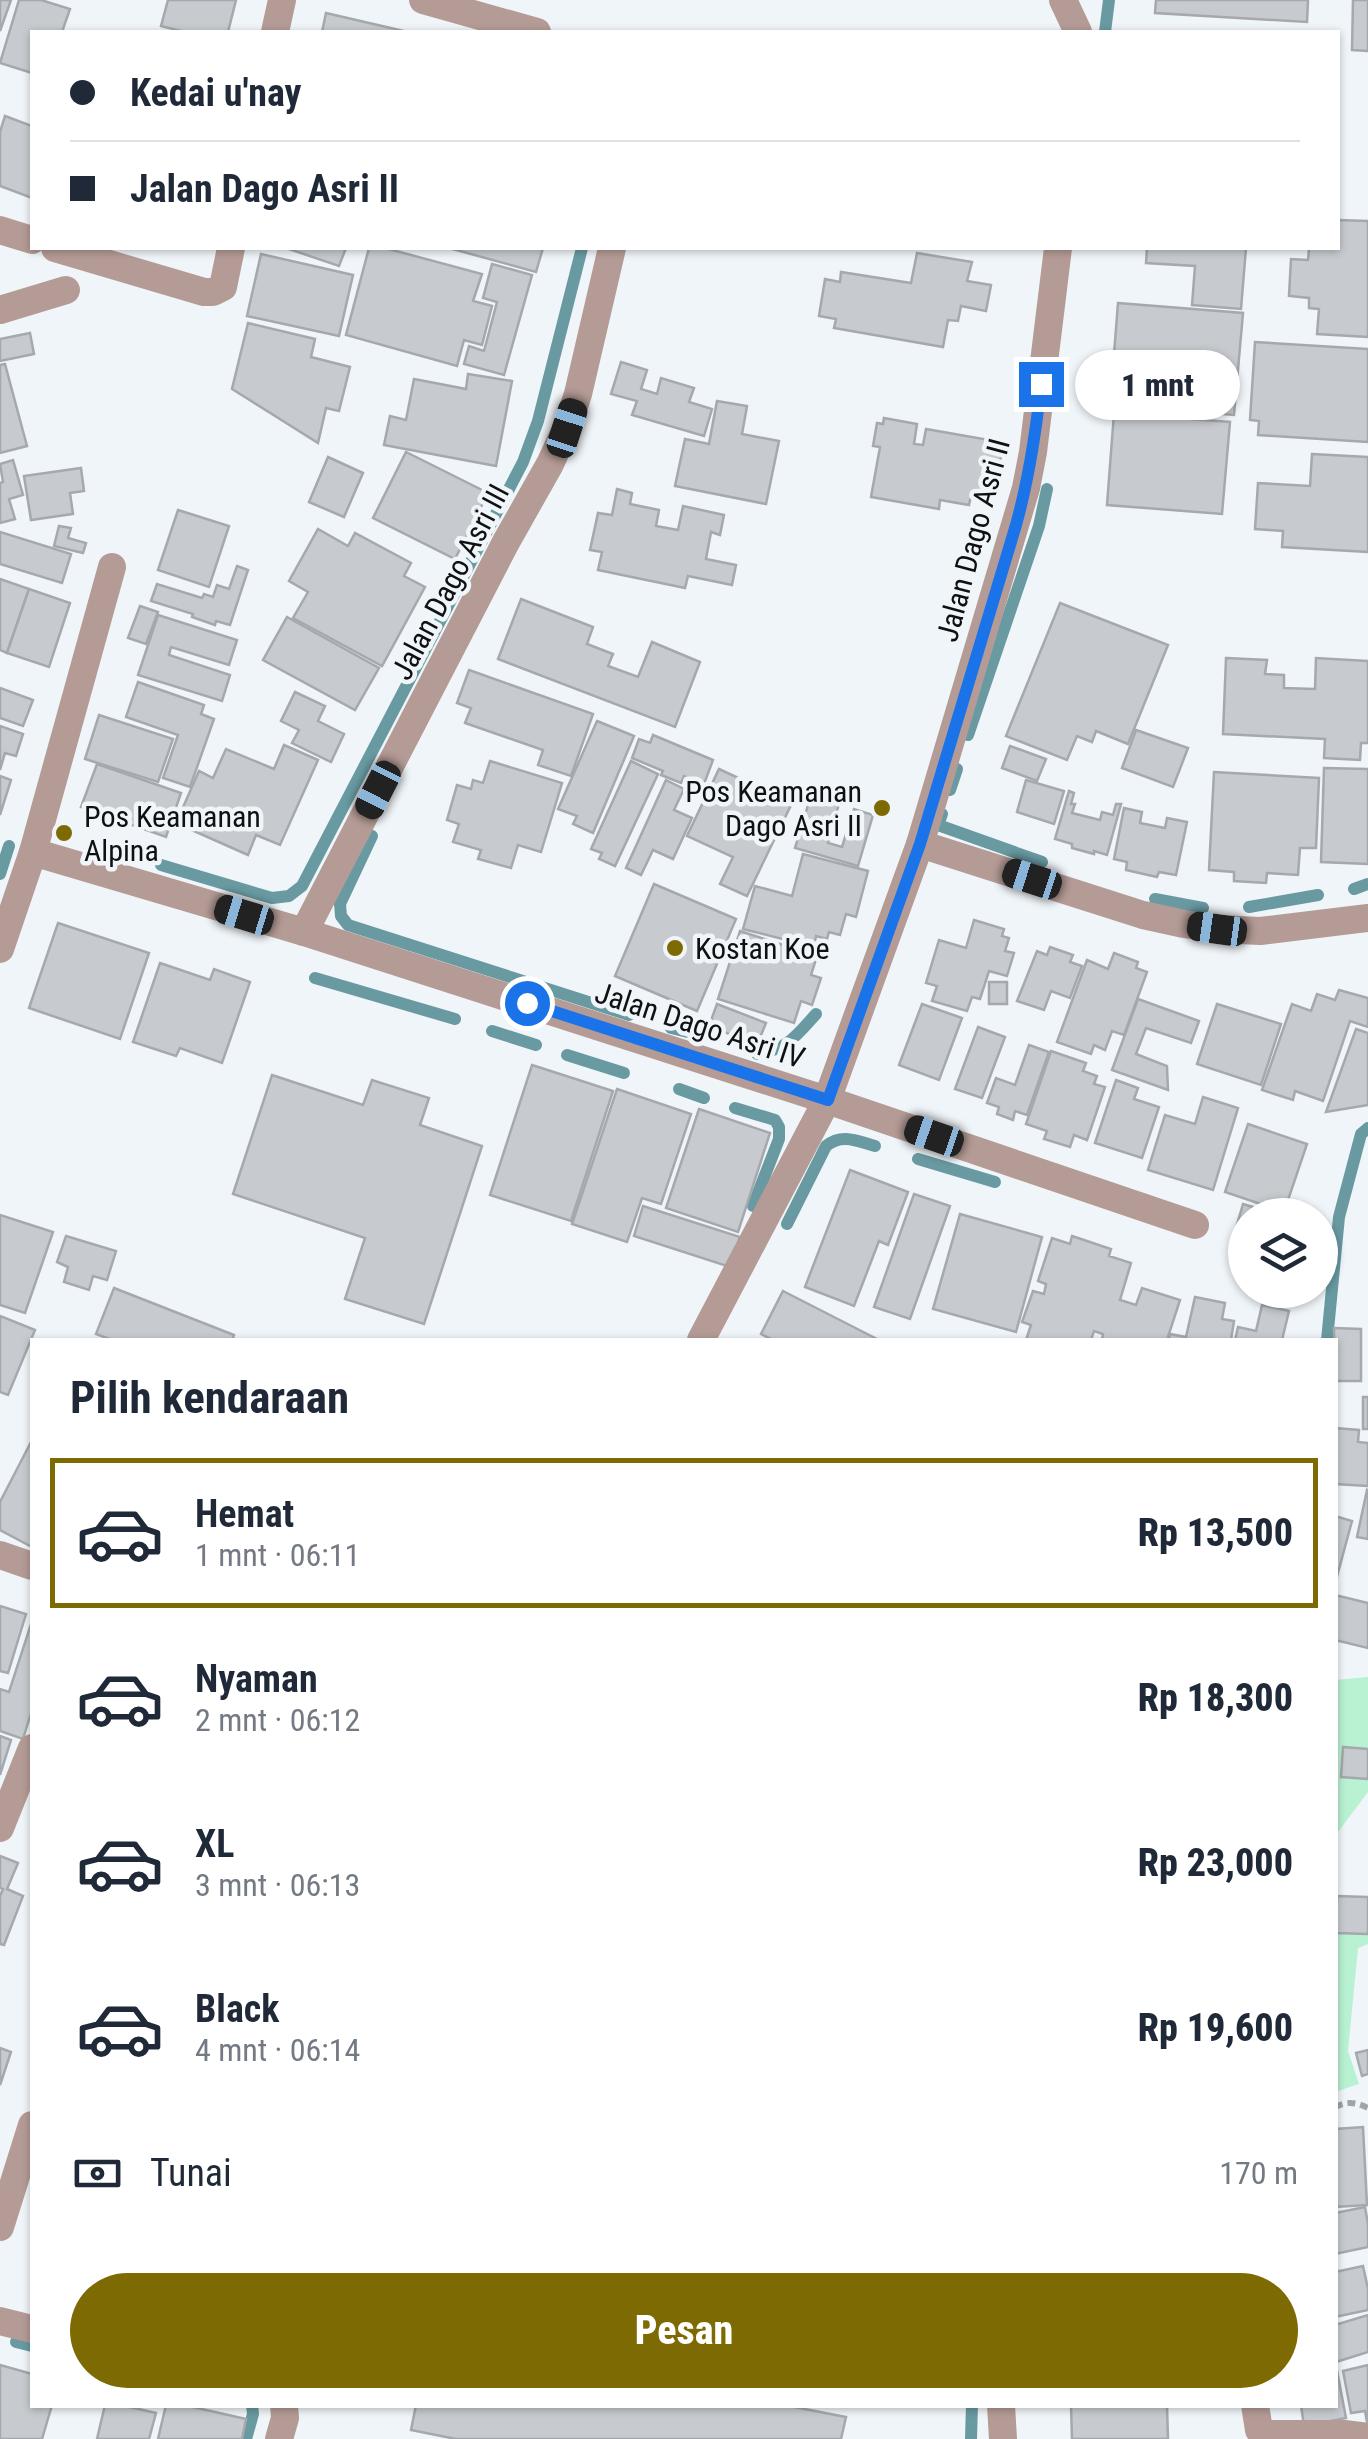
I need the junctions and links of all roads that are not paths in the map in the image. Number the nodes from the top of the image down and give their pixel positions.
1 (282, 0) edge
2 (423, 0) edge
3 (1063, 0) edge
4 (1085, 0) edge
5 (275, 30) edge
6 (530, 30) edge
7 (1079, 30) edge
8 (1080, 30) edge
9 (0, 230) edge
10 (30, 239) edge
11 (62, 250) edge
12 (231, 250) edge
13 (612, 250) edge
14 (1058, 250) edge
15 (66, 290) dead end
16 (0, 310) edge
17 (112, 567) dead end
18 (920, 844) junction
19 (34, 852) junction
20 (1368, 918) edge
21 (304, 932) junction
22 (0, 949) edge
23 (828, 1100) junction
24 (1195, 1225) dead end
25 (701, 1338) edge
26 (0, 1555) edge
27 (30, 1565) edge
28 (30, 1753) edge
29 (0, 1828) edge
30 (30, 2131) edge
31 (0, 2227) edge
32 (0, 2321) edge
33 (30, 2328) edge
34 (284, 2408) edge
35 (1001, 2408) edge
36 (1255, 2408) edge
37 (1368, 2437) edge
38 (279, 2439) edge
39 (1003, 2439) edge

1 - 5 street
2 - 6 street
3 - 7 street
4 - 8 street
9 - 10 street
11 - 12 street
13 - 21 street, Jalan Dago Asri III
14 - 18 street, Jalan Dago Asri II
15 - 16 street
17 - 19 street
18 - 20 street
18 - 23 street, Jalan Dago Asri II
19 - 21 street, Jalan Dago Asri IV
19 - 22 street
21 - 23 street, Jalan Dago Asri IV
23 - 24 street, Jalan Dago Asri IV
23 - 25 street, Jalan Dago Asri II
26 - 27 street
28 - 29 street
30 - 31 street
32 - 33 street
34 - 38 street
35 - 39 street
36 - 37 street

